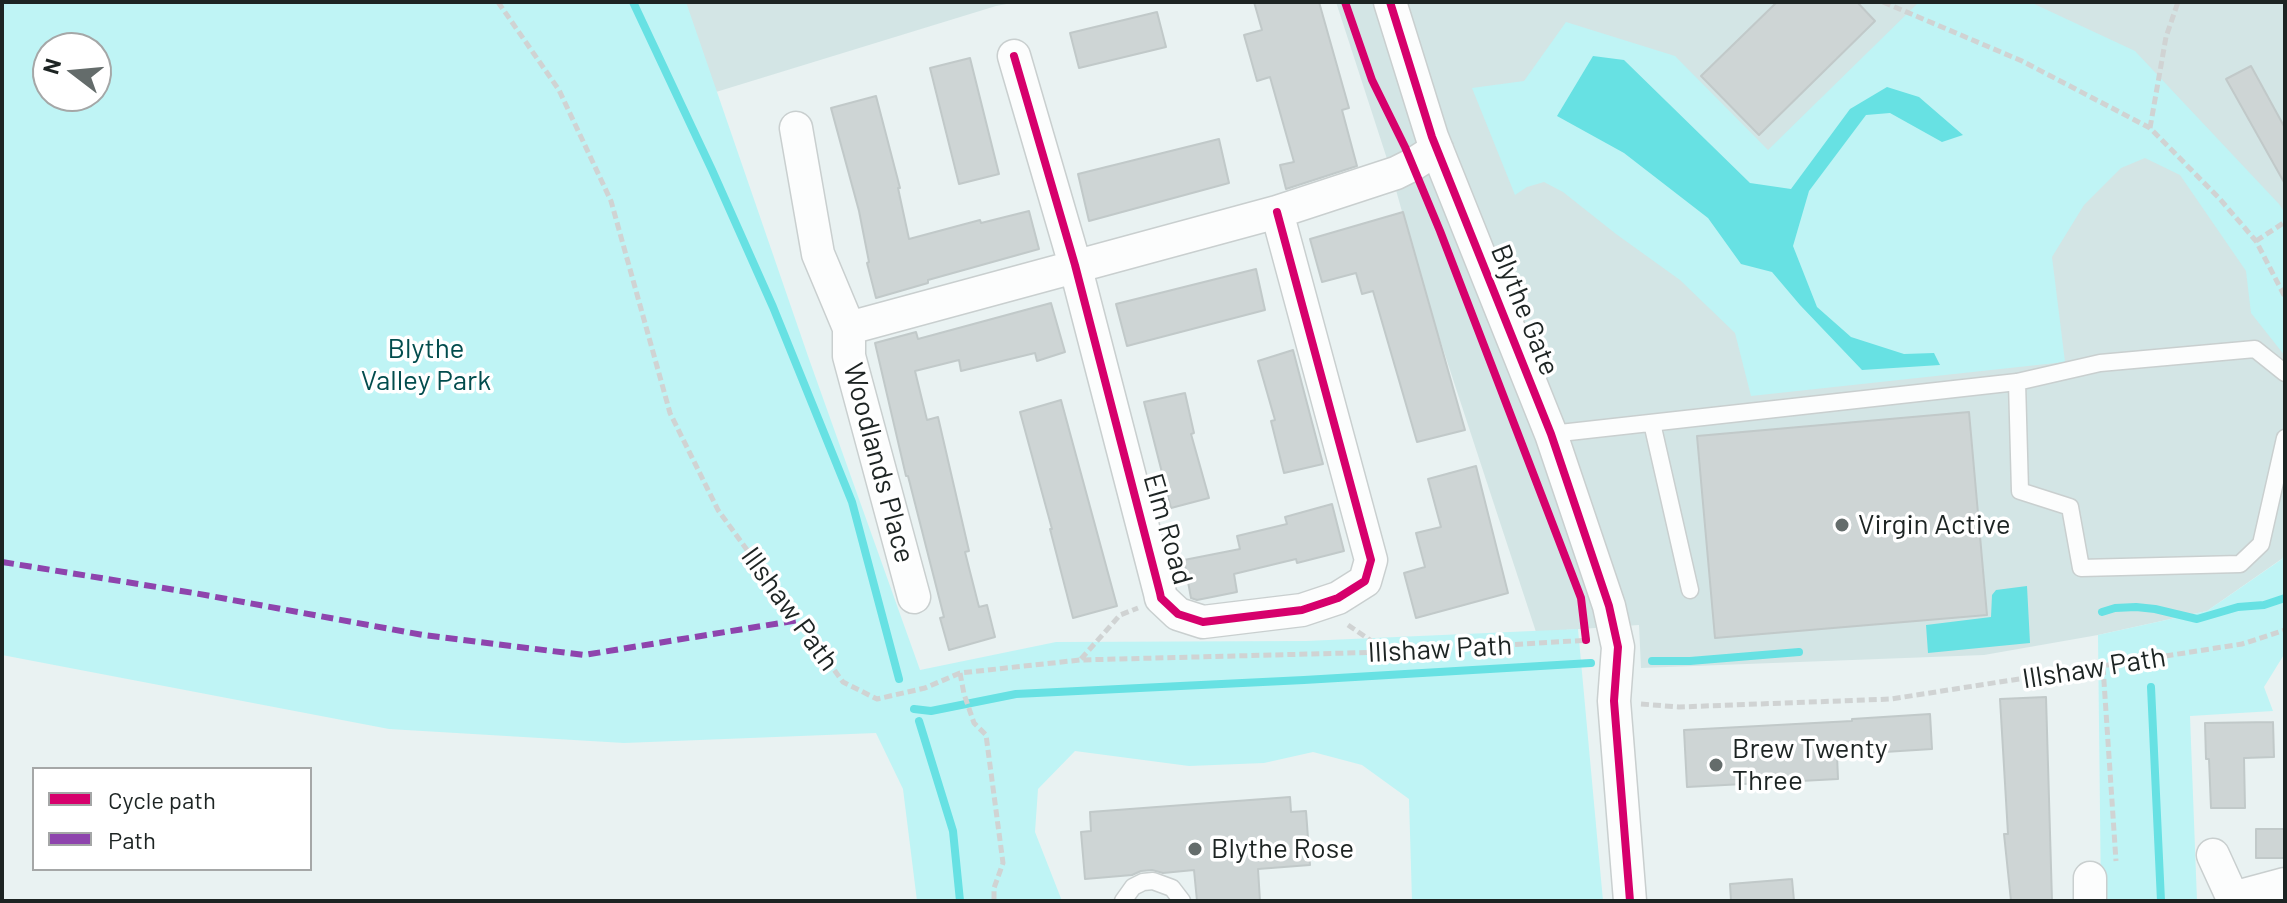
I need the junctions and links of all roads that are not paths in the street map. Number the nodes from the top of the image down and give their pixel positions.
1 (1390, 2) edge
2 (1014, 56) dead end
3 (796, 128) dead end
4 (1437, 149) junction
5 (1277, 212) junction
6 (1075, 265) junction
7 (849, 328) junction
8 (2285, 373) edge
9 (2017, 382) junction
10 (1652, 423) junction
11 (1551, 434) junction
12 (2285, 438) edge
13 (1690, 590) dead end
14 (914, 597) dead end
15 (2213, 855) dead end
16 (2285, 884) edge
17 (2234, 899) edge
18 (1123, 901) edge
19 (1182, 901) edge
20 (1630, 901) edge

1 - 4 street, Blythe Gate
2 - 6 street, Elm Road
3 - 7 street, Woodlands Place
4 - 5 street, Woodlands Place
4 - 11 street, Blythe Gate
5 - 6 street, Woodlands Place
5 - 6 street, Elm Road
6 - 7 street, Woodlands Place
7 - 14 street, Woodlands Place
8 - 9 lane
9 - 10 lane
9 - 12 lane
10 - 11 lane
10 - 13 lane
11 - 20 street, Blythe Gate
15 - 17 street
16 - 17 street
18 - 19 lane

